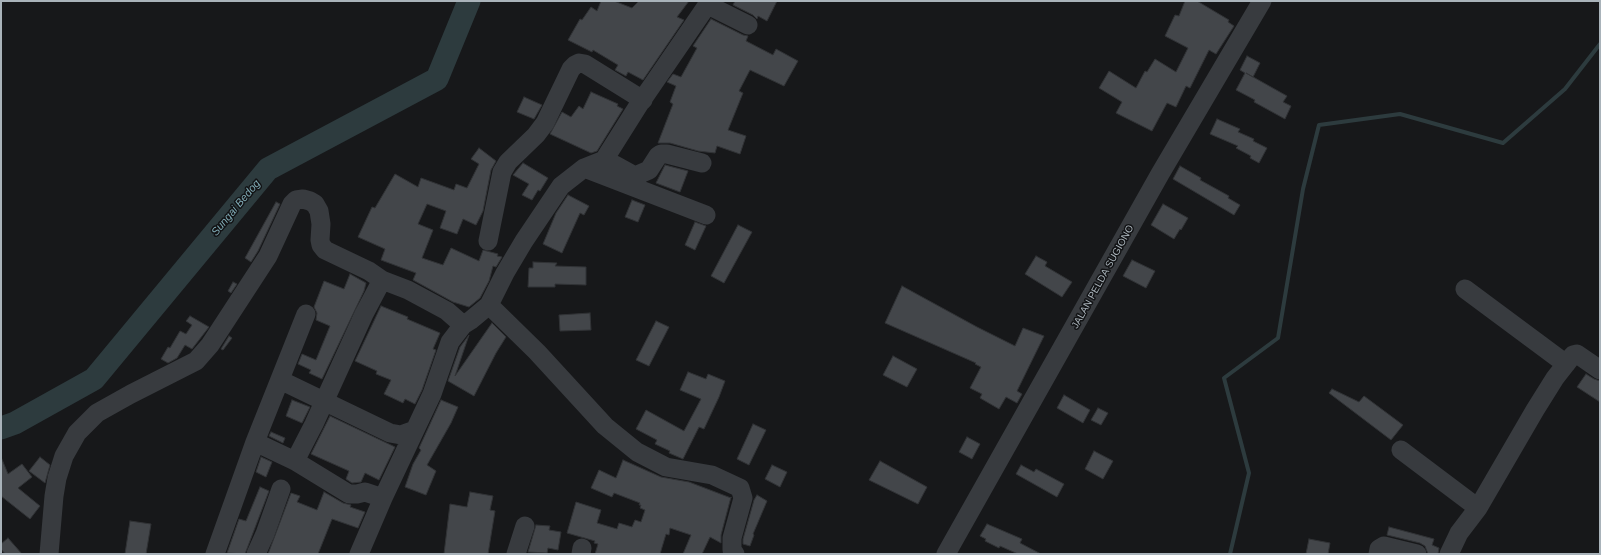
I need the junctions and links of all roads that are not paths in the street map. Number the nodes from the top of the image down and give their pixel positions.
1 (1262, 1) edge
2 (709, 3) edge
3 (748, 25) dead end
4 (643, 100) junction
5 (604, 160) junction
6 (702, 163) dead end
7 (584, 168) junction
8 (706, 215) dead end
9 (488, 241) dead end
10 (382, 280) junction
11 (1466, 289) dead end
12 (490, 305) junction
13 (306, 314) dead end
14 (463, 325) junction
15 (1566, 364) junction
16 (1600, 370) edge
17 (280, 380) junction
18 (325, 402) junction
19 (415, 430) junction
20 (255, 442) junction
21 (1401, 450) dead end
22 (295, 461) junction
23 (281, 488) dead end
24 (383, 498) junction
25 (1478, 508) junction
26 (525, 526) dead end
27 (49, 554) edge
28 (215, 554) edge
29 (256, 554) edge
30 (359, 554) edge
31 (516, 554) edge
32 (735, 554) edge
33 (946, 554) edge
34 (1378, 554) edge
35 (1417, 554) edge
36 (1449, 554) edge

1 - 33 street, JALAN PELDA SUGIONO
2 - 3 street
2 - 4 street
4 - 5 street
4 - 9 street
5 - 6 street
5 - 7 street
7 - 8 street
7 - 12 street
10 - 14 street
10 - 18 street
10 - 27 street
11 - 15 street
12 - 14 street
12 - 32 street
13 - 17 street
14 - 19 street
15 - 16 street
15 - 25 street
17 - 18 street
17 - 20 street
18 - 19 street
18 - 22 street
19 - 24 street
20 - 22 street
20 - 28 street
21 - 25 street
22 - 24 street
23 - 29 street
24 - 30 street
25 - 36 street
26 - 31 street
34 - 35 street

